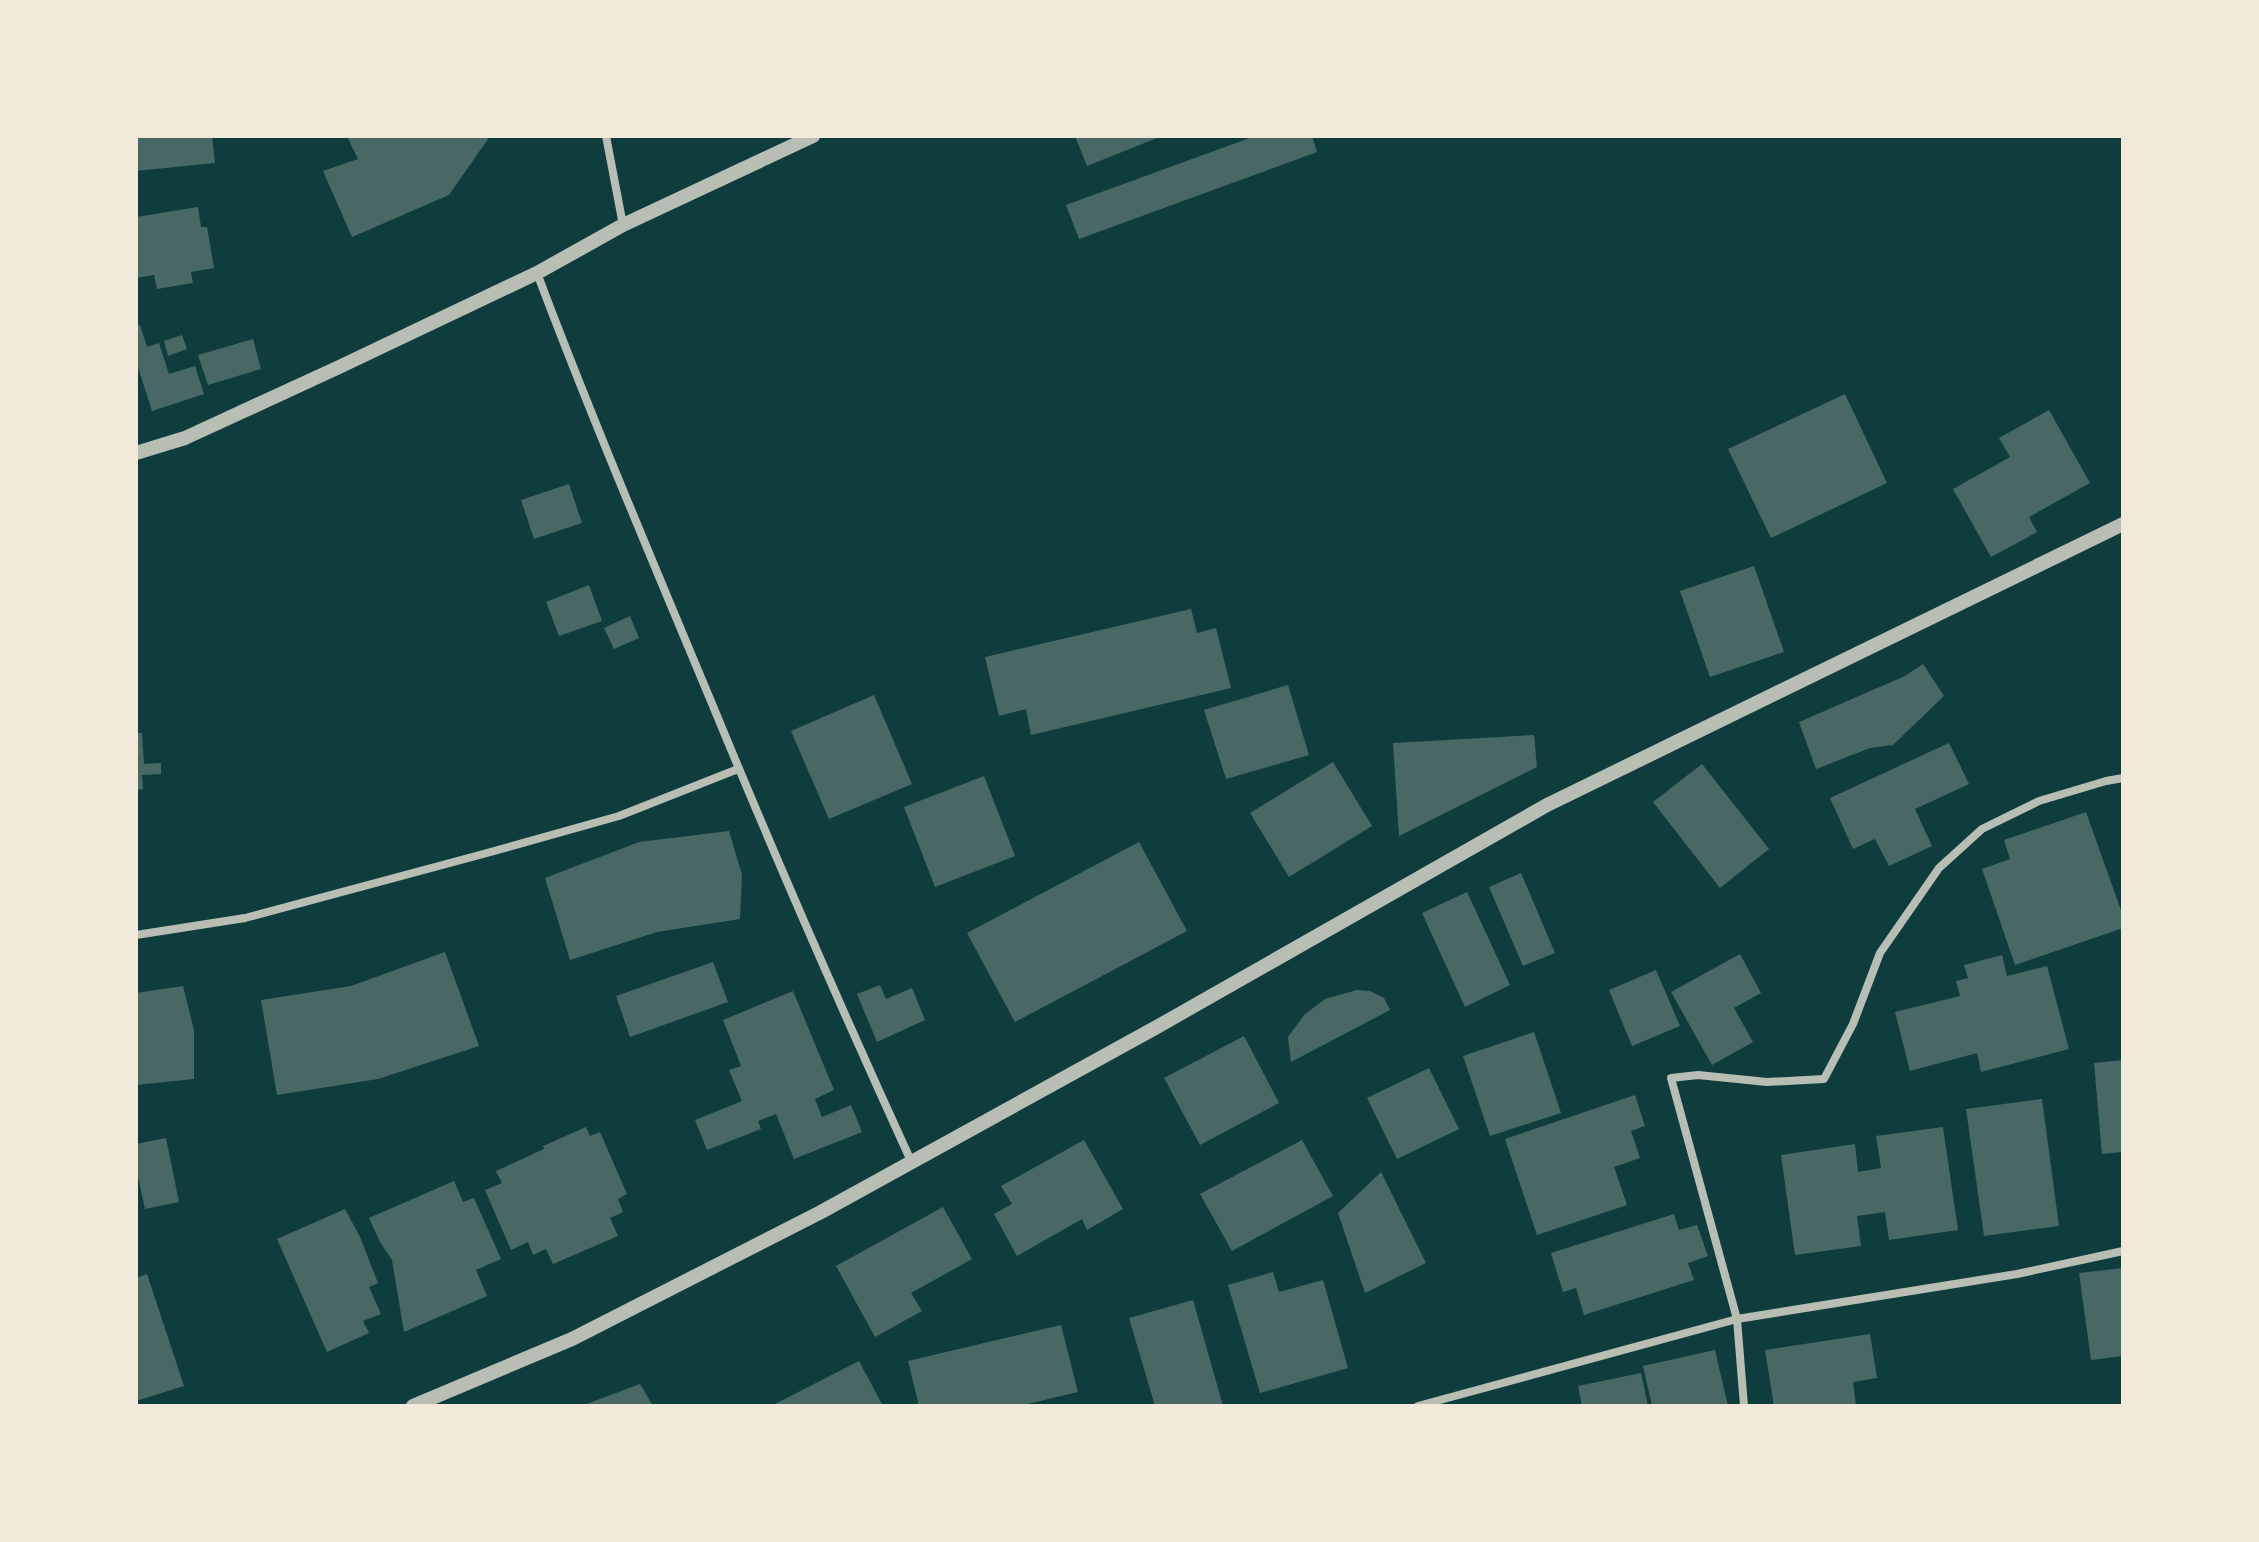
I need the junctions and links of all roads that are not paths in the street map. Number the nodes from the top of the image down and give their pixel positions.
1 (606, 136) edge
2 (813, 136) edge
3 (623, 225) junction
4 (537, 273) junction
5 (136, 453) edge
6 (2123, 524) edge
7 (738, 769) junction
8 (2123, 778) edge
9 (136, 935) edge
10 (911, 1161) junction
11 (2123, 1251) edge
12 (1737, 1319) junction
13 (413, 1406) edge
14 (1418, 1406) edge
15 (1744, 1406) edge

1 - 3 street
2 - 3 street
3 - 4 street
4 - 5 street
4 - 7 street
6 - 10 street
7 - 9 street
7 - 10 street
8 - 12 street
10 - 13 street
11 - 12 street
12 - 14 street
12 - 15 street

